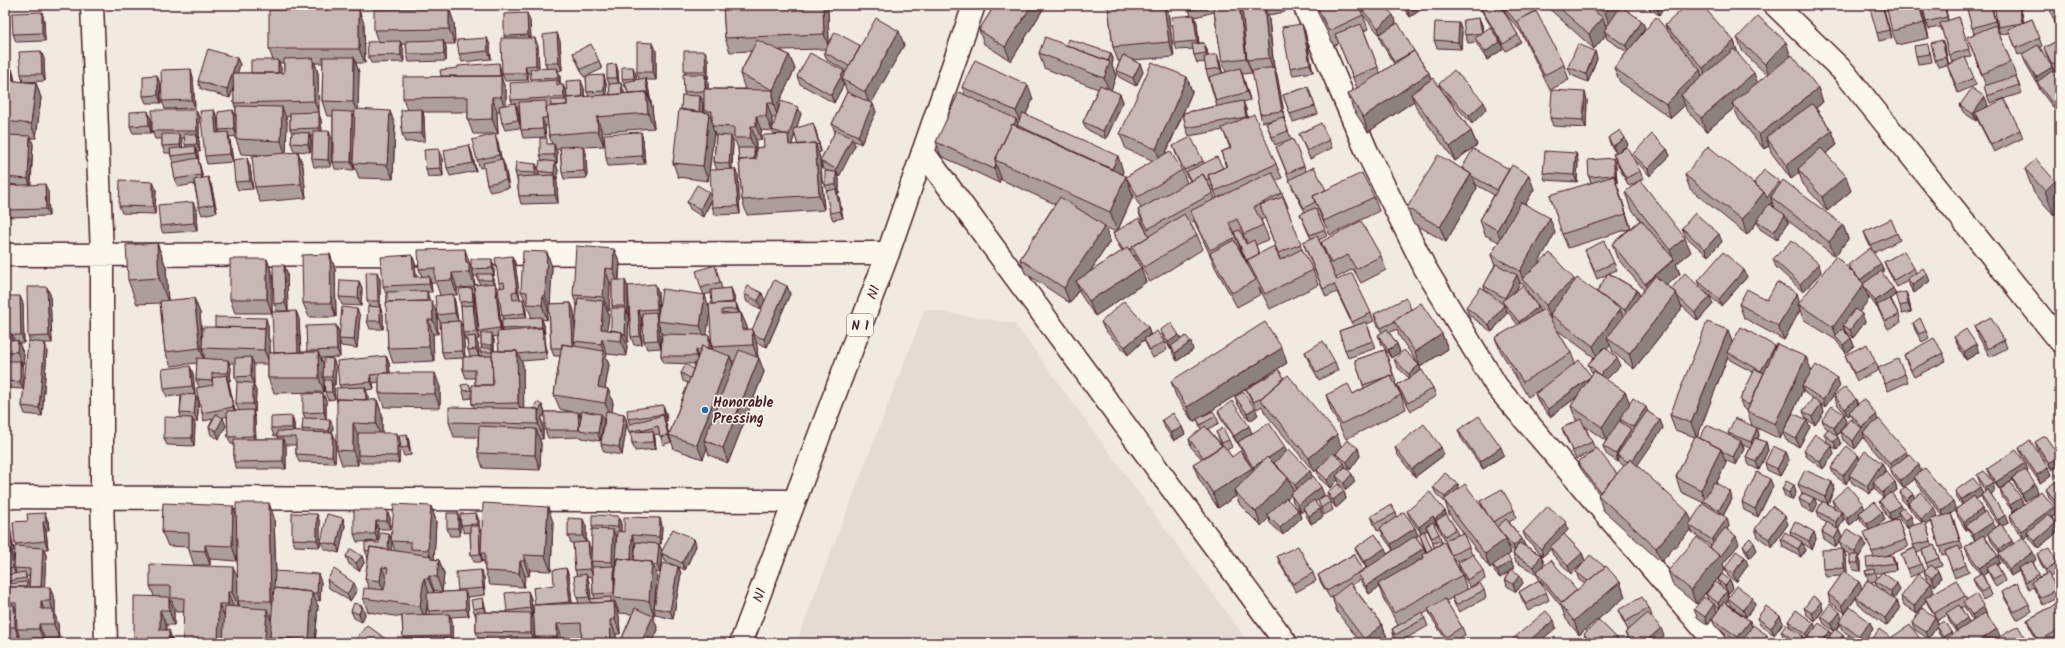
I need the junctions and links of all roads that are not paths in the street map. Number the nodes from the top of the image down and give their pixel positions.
1 (92, 5) edge
2 (974, 5) edge
3 (1304, 5) edge
4 (1775, 5) edge
5 (923, 152) junction
6 (888, 253) junction
7 (102, 254) junction
8 (5, 255) edge
9 (2060, 341) edge
10 (5, 497) edge
11 (102, 498) junction
12 (794, 501) junction
13 (106, 643) edge
14 (740, 643) edge
15 (1286, 643) edge
16 (1716, 643) edge

1 - 7 main road
2 - 5 main road, N1 / N 1
3 - 16 main road
4 - 9 main road
5 - 6 main road, N1 / N 1
5 - 15 main road
6 - 7 main road
6 - 12 main road, N1 / N 1
7 - 8 main road
7 - 11 main road
10 - 11 main road
11 - 12 main road
11 - 13 main road
12 - 14 main road, N1 / N 1

